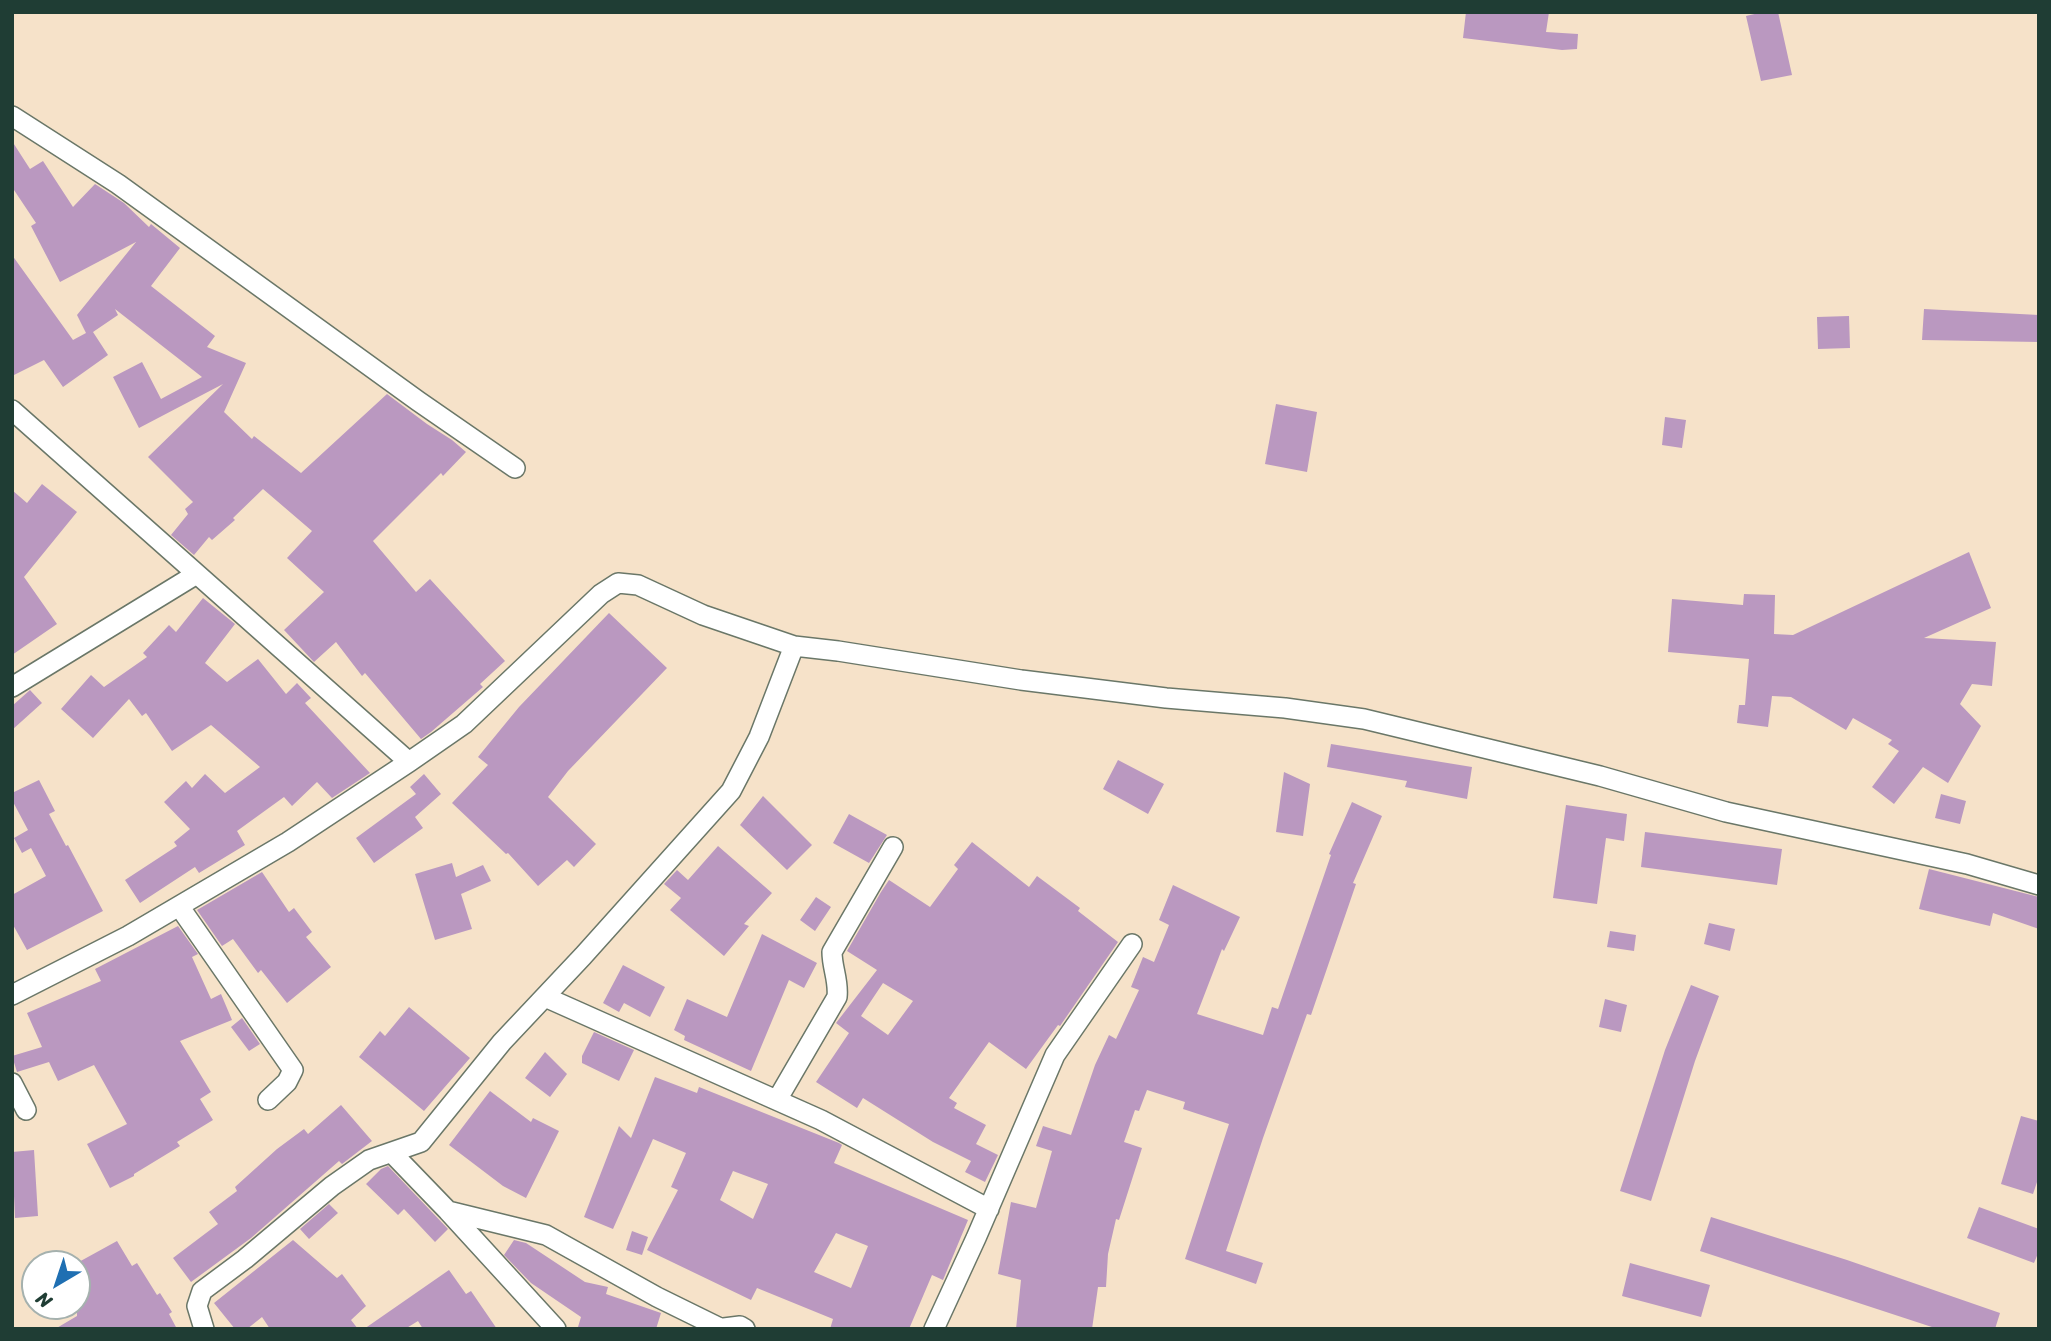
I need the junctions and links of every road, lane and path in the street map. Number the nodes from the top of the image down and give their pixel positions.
1 (12, 116) edge
2 (12, 410) edge
3 (514, 468) dead end
4 (195, 575) junction
5 (794, 646) junction
6 (12, 687) edge
7 (408, 762) junction
8 (893, 847) dead end
9 (2039, 885) edge
10 (179, 906) junction
11 (1132, 944) dead end
12 (12, 995) edge
13 (545, 997) junction
14 (12, 1083) edge
15 (268, 1100) dead end
16 (777, 1100) junction
17 (26, 1110) dead end
18 (392, 1153) junction
19 (989, 1209) junction
20 (448, 1210) junction
21 (717, 1328) edge
22 (204, 1329) edge
23 (556, 1329) edge
24 (745, 1329) edge
25 (934, 1329) edge

1 - 3 street
2 - 4 street
4 - 6 street
4 - 7 street
5 - 7 street
5 - 9 street
5 - 13 street
7 - 10 street
8 - 16 street
10 - 12 street
10 - 15 street
11 - 19 street
13 - 16 street
13 - 18 street
14 - 17 street
16 - 19 street
18 - 20 street
18 - 22 street
19 - 25 street
20 - 21 street
20 - 23 street
21 - 24 street

